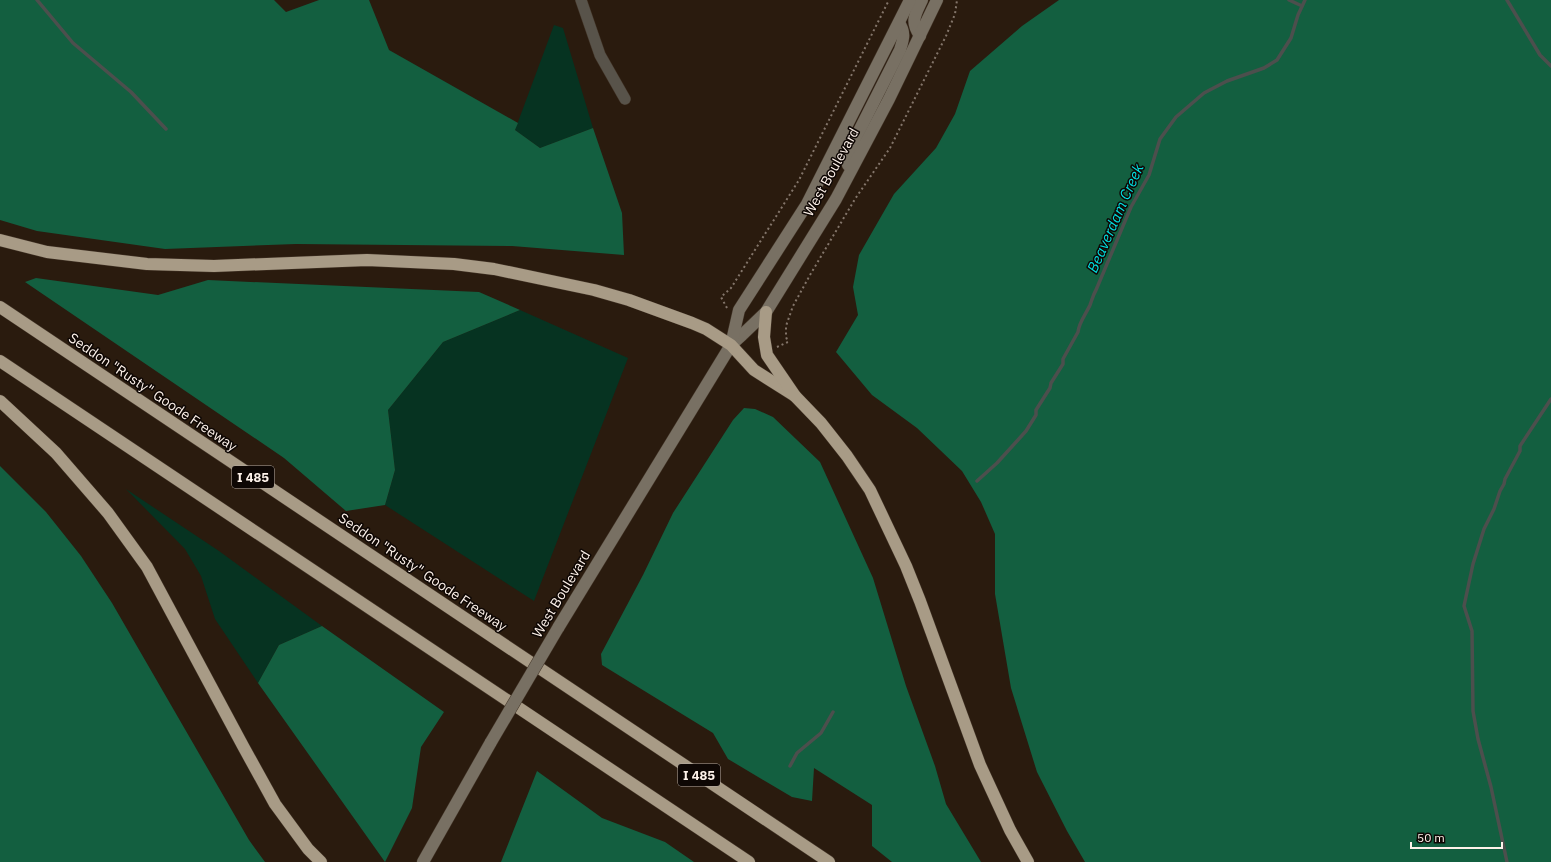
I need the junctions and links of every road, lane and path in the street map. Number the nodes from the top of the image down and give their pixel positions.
1 (581, 0) edge
2 (889, 0) edge
3 (910, 0) edge
4 (922, 0) edge
5 (937, 0) edge
6 (957, 0) edge
7 (899, 23) junction
8 (920, 36) junction
9 (625, 99) dead end
10 (840, 191) junction
11 (0, 240) edge
12 (726, 306) dead end
13 (0, 307) edge
14 (766, 312) junction
15 (731, 344) junction
16 (778, 347) dead end
17 (0, 362) edge
18 (795, 396) junction
19 (0, 401) edge
20 (321, 862) edge
21 (423, 862) edge
22 (749, 862) edge
23 (828, 862) edge
24 (1028, 862) edge

1 - 9 street
2 - 12 path
3 - 7 street, West Boulevard
4 - 8 street
5 - 8 street, West Boulevard
6 - 16 path
7 - 10 street
7 - 15 street, West Boulevard
8 - 10 street, West Boulevard
10 - 14 street, West Boulevard
11 - 15 highway
13 - 23 highway, Seddon "Rusty" Goode Freeway / I 485
14 - 15 street, West Boulevard
14 - 18 highway
15 - 18 highway
15 - 21 street, West Boulevard, bridge
17 - 22 highway
18 - 24 highway
19 - 20 highway

